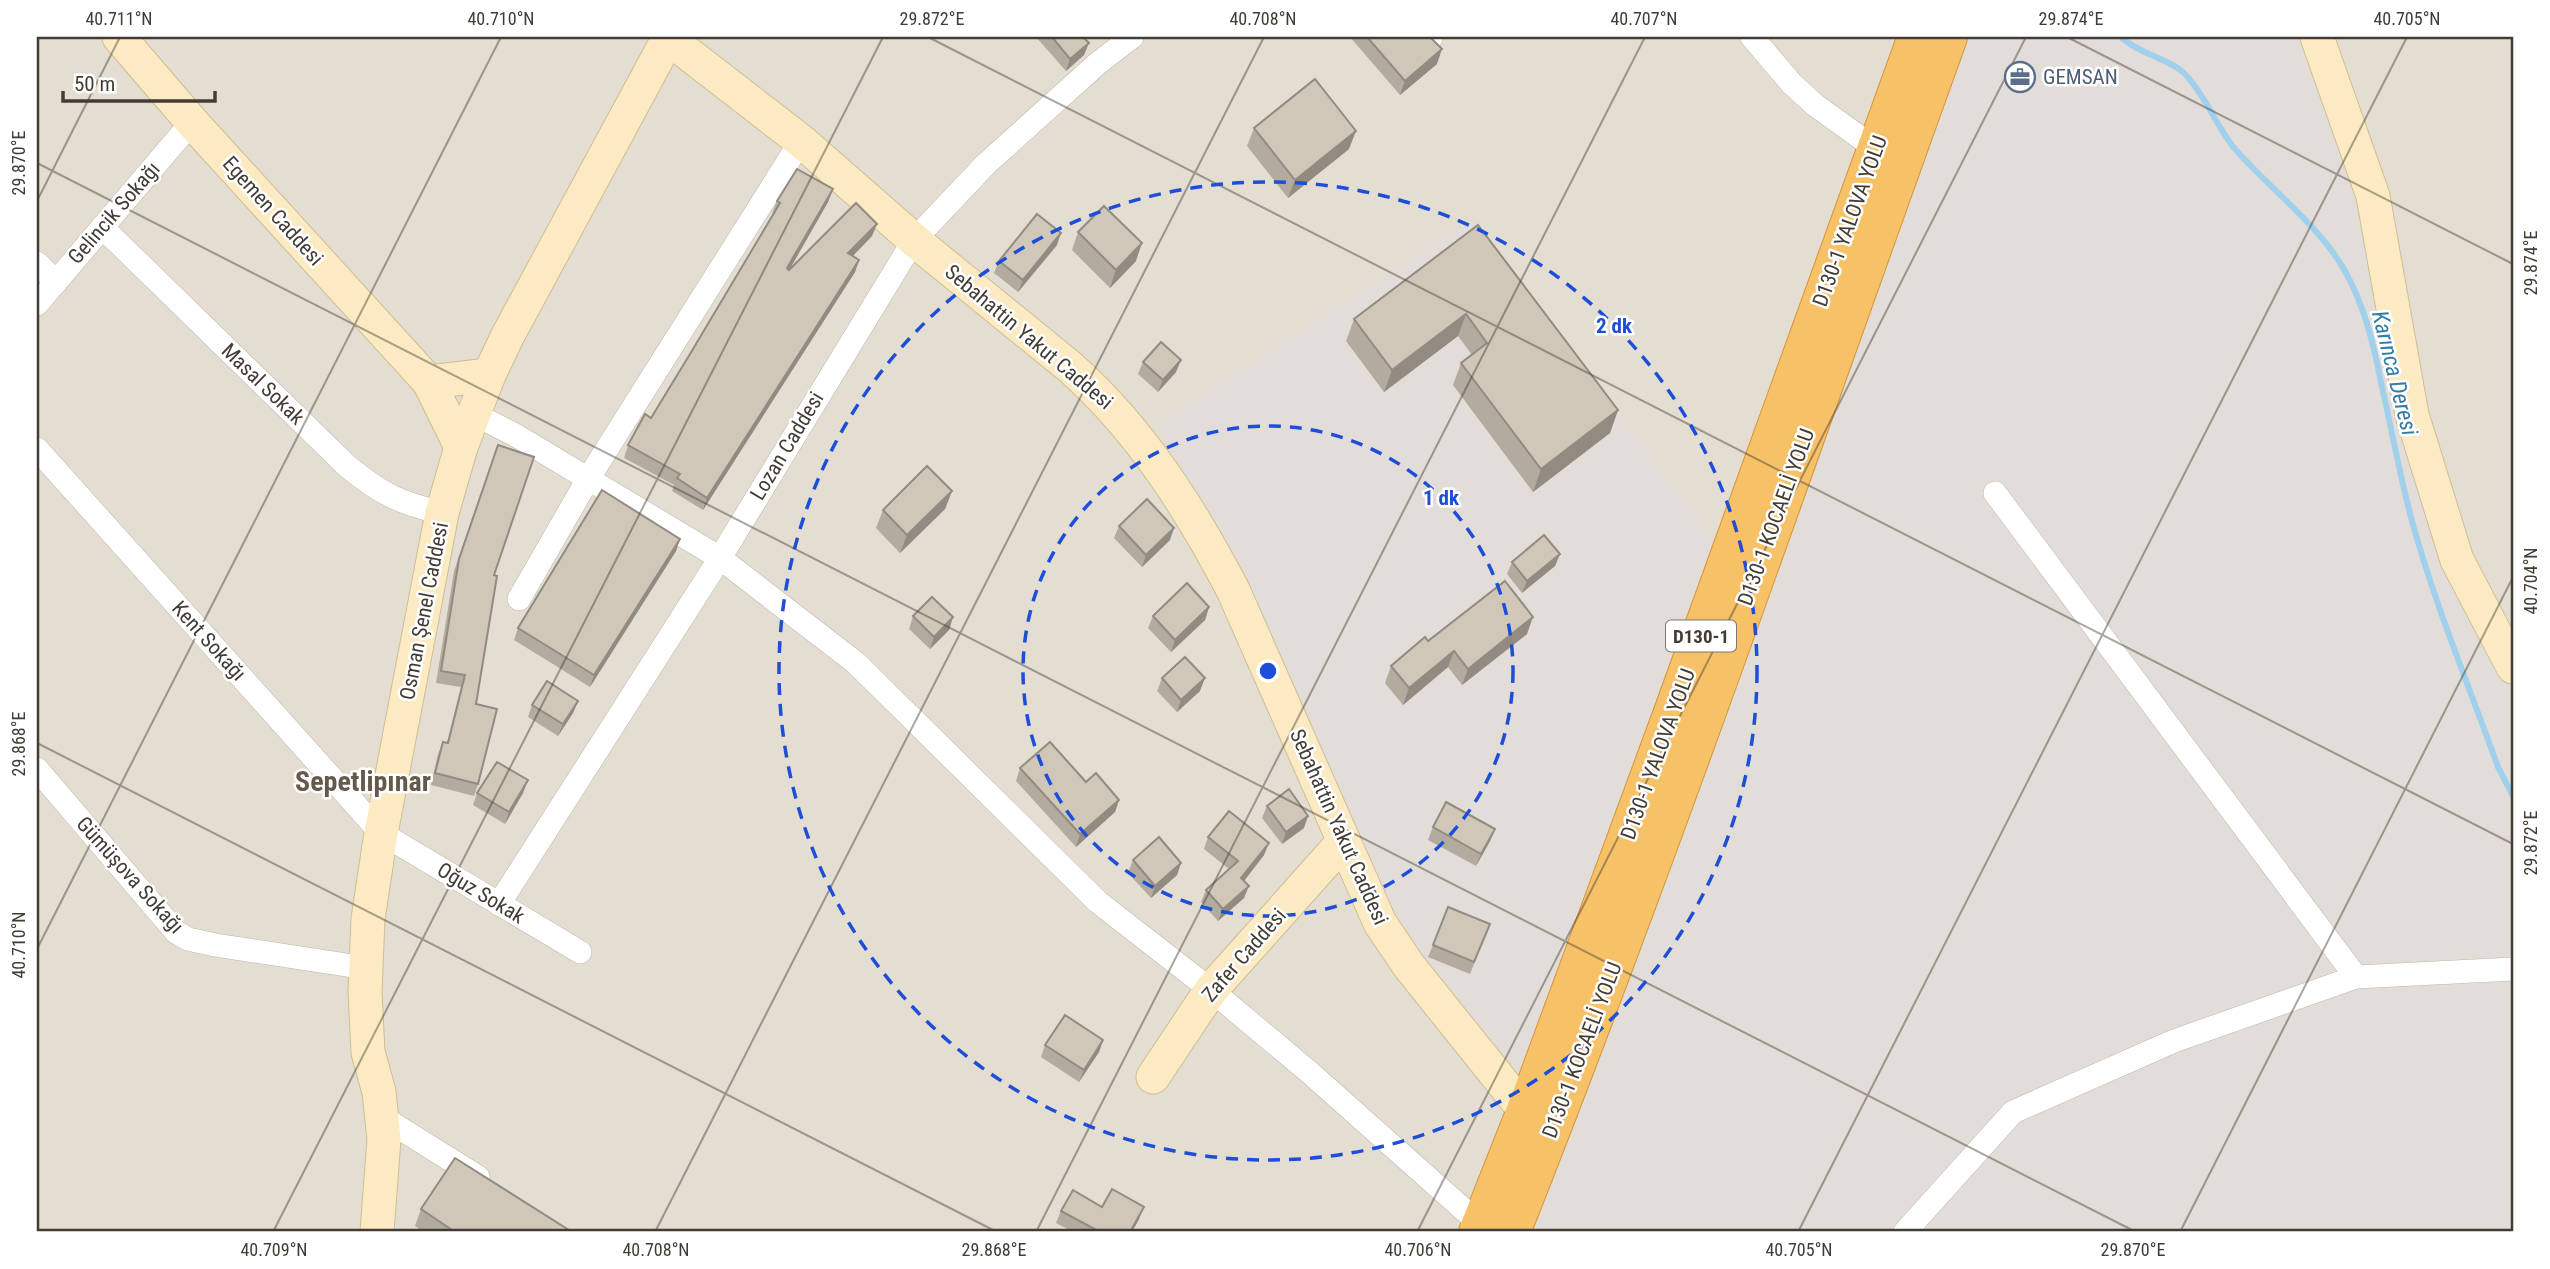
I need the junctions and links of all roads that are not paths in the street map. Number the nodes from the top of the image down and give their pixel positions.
1 (119, 37) edge
2 (668, 37) edge
3 (1132, 37) edge
4 (1752, 37) edge
5 (1917, 37) edge
6 (1948, 37) edge
7 (2317, 37) edge
8 (192, 122) junction
9 (801, 141) junction
10 (1876, 149) junction
11 (102, 227) junction
12 (914, 240) junction
13 (37, 263) edge
14 (56, 282) junction
15 (37, 304) edge
16 (489, 375) junction
17 (429, 382) junction
18 (474, 414) junction
19 (461, 447) junction
20 (37, 449) edge
21 (588, 479) junction
22 (1995, 493) dead end
23 (442, 513) junction
24 (720, 558) junction
25 (519, 599) dead end
26 (2513, 667) edge
27 (37, 769) edge
28 (382, 833) junction
29 (1344, 841) junction
30 (499, 904) junction
31 (580, 952) dead end
32 (366, 968) junction
33 (2513, 969) edge
34 (2356, 977) junction
35 (1211, 990) junction
36 (1153, 1077) dead end
37 (1521, 1106) junction
38 (382, 1117) junction
39 (498, 1189) edge
40 (1472, 1227) edge
41 (377, 1232) edge
42 (1511, 1232) edge
43 (1905, 1232) edge

1 - 8 street, Egemen Caddesi
2 - 9 street, Sebahattin Yakut Caddesi
2 - 16 street, Osman Şenel Caddesi
3 - 12 street, Lozan Caddesi
4 - 10 street
5 - 10 highway, D130-1 YALOVA YOLU / D130-1
6 - 42 highway, D130-1 KOCAELİ YOLU / D130-1
7 - 26 street
8 - 11 street, Gelincik Sokağı
8 - 17 street, Egemen Caddesi
9 - 12 street, Sebahattin Yakut Caddesi
9 - 21 street
10 - 37 highway, D130-1 YALOVA YOLU / D130-1
11 - 14 street, Gelincik Sokağı
11 - 23 street, Masal Sokak
12 - 24 street, Lozan Caddesi
12 - 29 street, Sebahattin Yakut Caddesi
13 - 14 street
14 - 15 street, Gelincik Sokağı
16 - 17 street
16 - 18 street, Osman Şenel Caddesi
17 - 19 street, Egemen Caddesi
18 - 19 street, Osman Şenel Caddesi
18 - 21 street
19 - 23 street, Osman Şenel Caddesi
20 - 28 street, Kent Sokağı
21 - 24 street
21 - 25 street
22 - 34 street
23 - 28 street, Osman Şenel Caddesi
24 - 30 street, Lozan Caddesi
24 - 35 street
27 - 32 street, Gümüşova Sokağı
28 - 30 street, Oğuz Sokak
28 - 32 street, Osman Şenel Caddesi
29 - 35 street, Zafer Caddesi
29 - 37 street, Sebahattin Yakut Caddesi
30 - 31 street, Oğuz Sokak
32 - 38 street, Osman Şenel Caddesi
33 - 34 street
34 - 43 street
35 - 36 street, Zafer Caddesi
35 - 40 street
37 - 40 highway, D130-1 YALOVA YOLU / D130-1
38 - 39 street
38 - 41 street, Osman Şenel Caddesi

